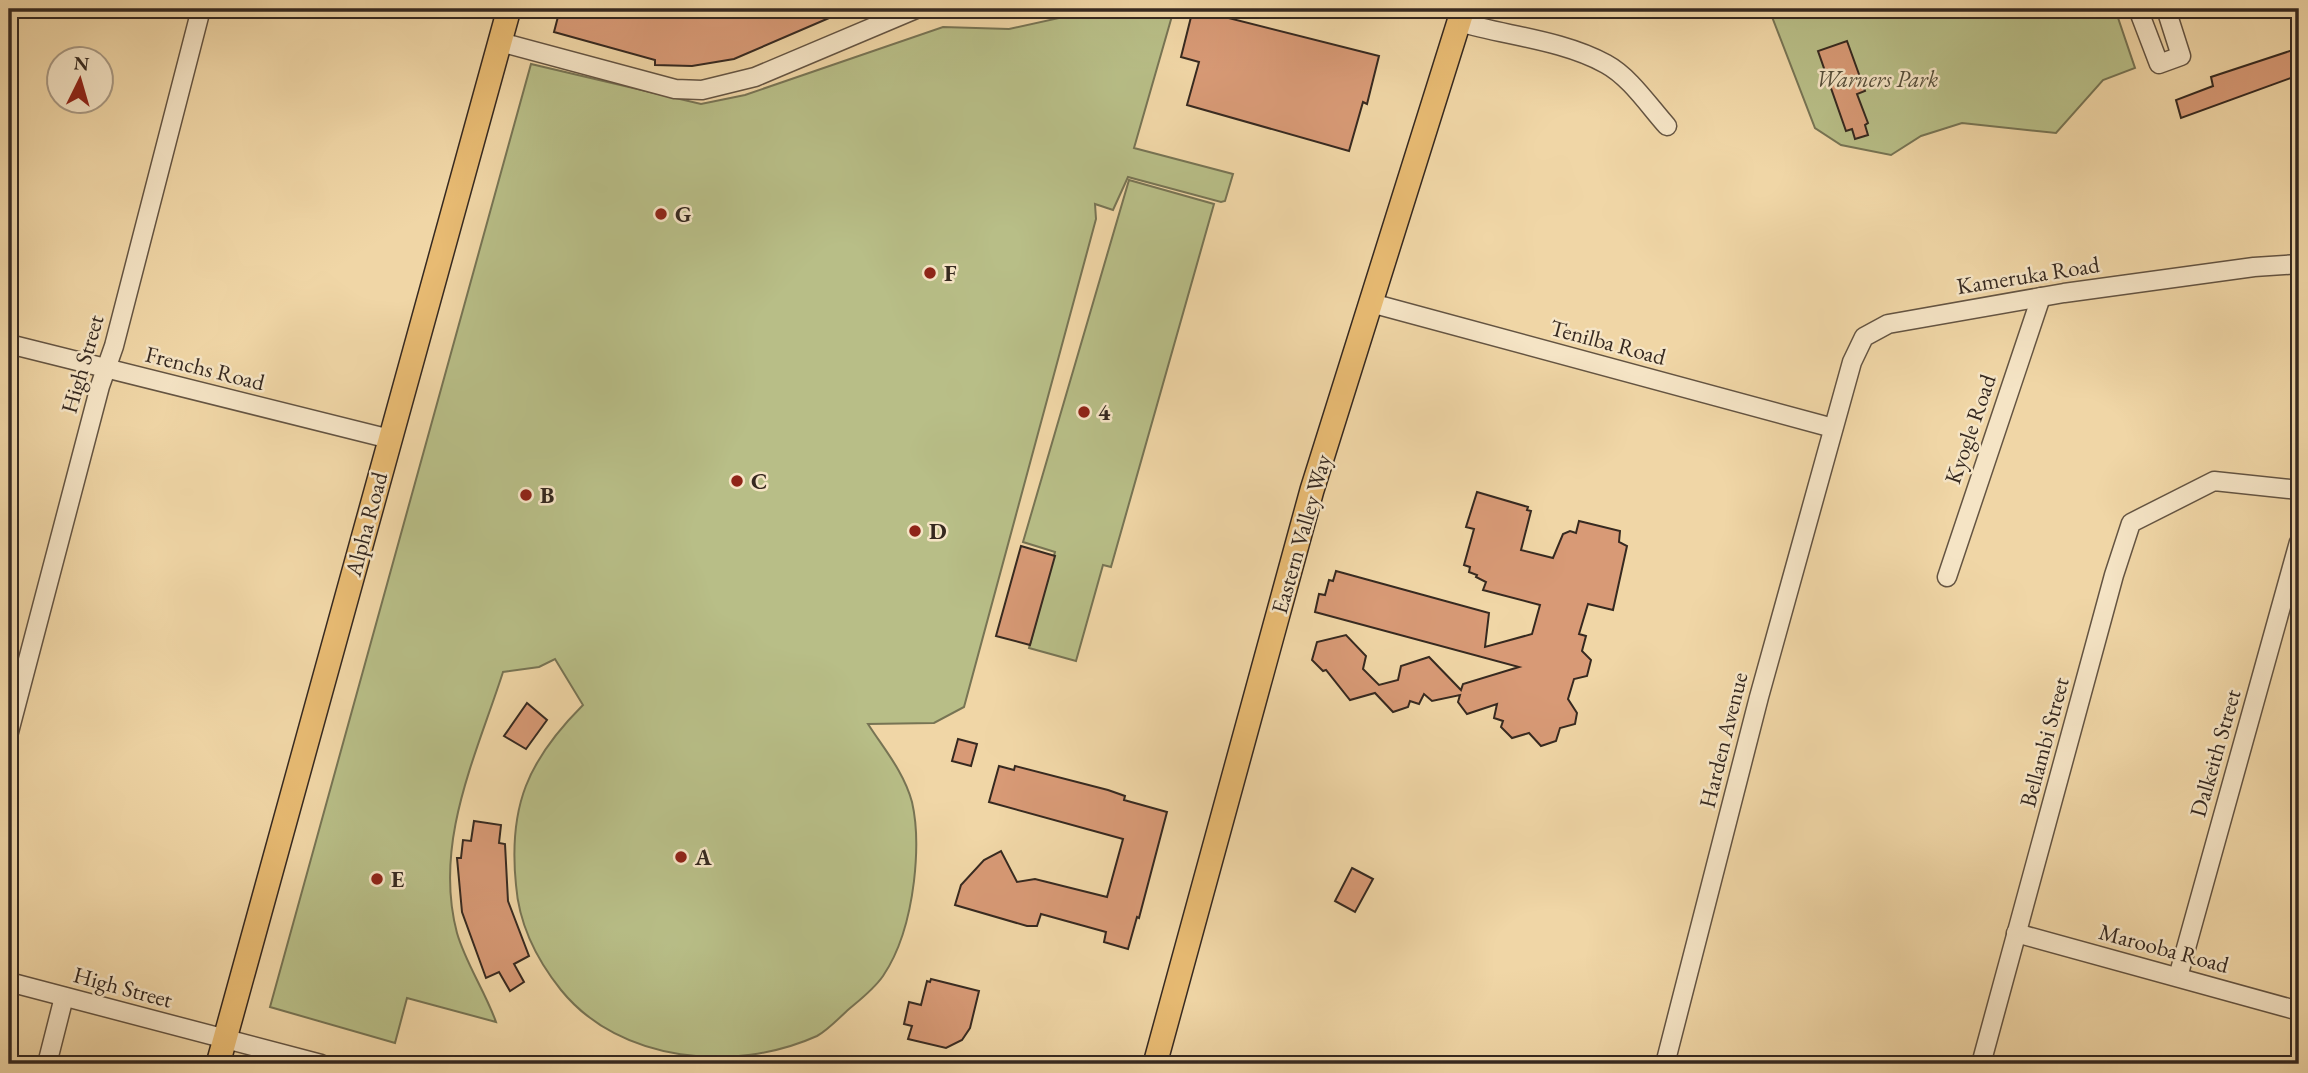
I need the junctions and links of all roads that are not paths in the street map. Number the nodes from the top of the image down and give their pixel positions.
1 (201, 9) edge
2 (509, 9) edge
3 (916, 9) edge
4 (2137, 9) edge
5 (2166, 9) edge
6 (1461, 15) edge
7 (500, 43) junction
8 (1667, 126) dead end
9 (2299, 264) edge
10 (2041, 297) junction
11 (1371, 303) junction
12 (9, 344) edge
13 (107, 369) junction
14 (1833, 428) junction
15 (390, 439) junction
16 (2299, 490) edge
17 (2299, 542) edge
18 (1947, 577) dead end
19 (9, 732) edge
20 (2016, 933) junction
21 (2178, 977) junction
22 (9, 982) edge
23 (64, 997) junction
24 (2299, 1012) edge
25 (225, 1039) junction
26 (47, 1064) edge
27 (218, 1064) edge
28 (321, 1064) edge
29 (1155, 1064) edge
30 (1665, 1064) edge
31 (1981, 1064) edge

1 - 13 street, High Street
2 - 7 main road, Alpha Road
3 - 7 street
4 - 5 street
6 - 8 street
6 - 11 main road, Eastern Valley Way
7 - 15 main road, Alpha Road
9 - 10 street, Kameruka Road
10 - 14 street, Kameruka Road
10 - 18 street, Kyogle Road
11 - 14 street, Tenilba Road
11 - 29 main road, Eastern Valley Way
12 - 13 street, Frenchs Road
13 - 15 street, Frenchs Road
13 - 19 street, High Street
14 - 30 street, Harden Avenue
15 - 25 main road, Alpha Road
16 - 20 street, Bellambi Street
17 - 21 street, Dalkeith Street
20 - 21 street, Marooba Road
20 - 31 street, Bellambi Street
21 - 24 street, Marooba Road
22 - 23 street, High Street
23 - 25 street, High Street
23 - 26 street
25 - 27 main road, Alpha Road
25 - 28 street, High Street

